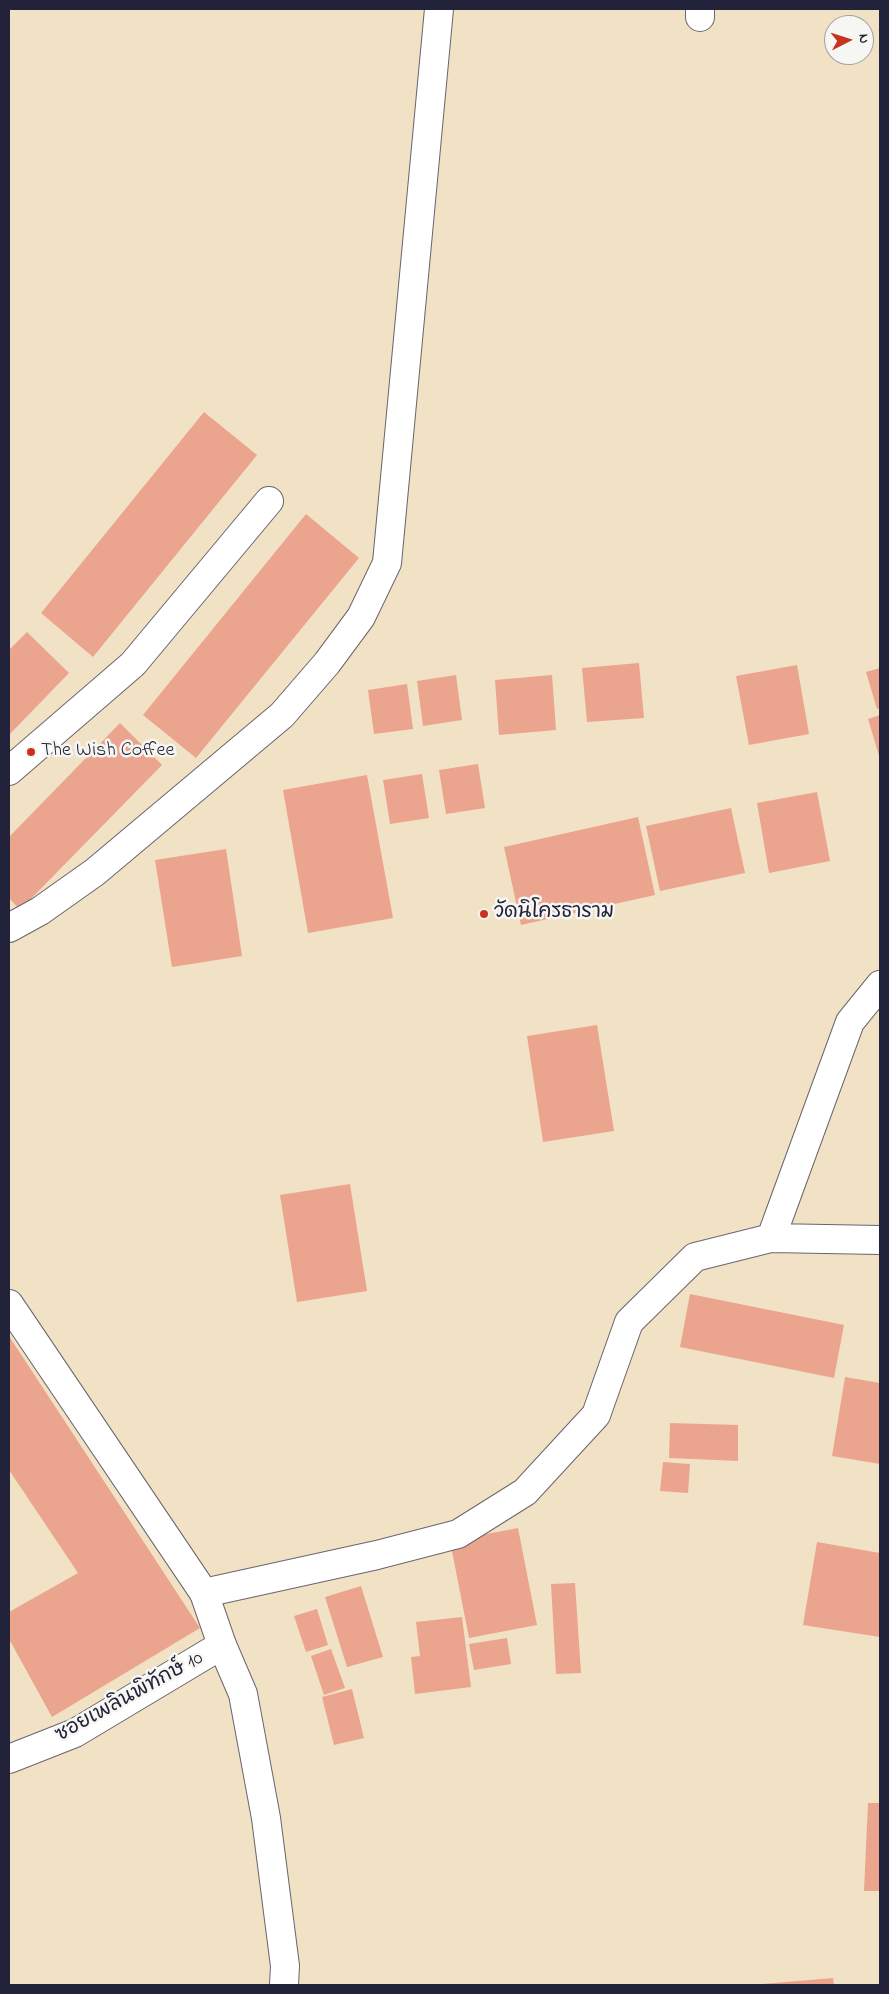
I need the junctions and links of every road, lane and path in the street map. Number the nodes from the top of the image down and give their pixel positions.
1 (439, 9) edge
2 (269, 501) dead end
3 (9, 770) edge
4 (9, 928) edge
5 (880, 984) edge
6 (770, 1238) junction
7 (880, 1240) edge
8 (9, 1304) edge
9 (204, 1593) junction
10 (222, 1646) junction
11 (9, 1759) edge
12 (284, 1985) edge

1 - 4 street
2 - 3 street
5 - 6 street
6 - 7 street
6 - 9 street
8 - 9 street
9 - 10 street
10 - 11 street, ซอยเพลินพิทักษ์ 10
10 - 12 street

